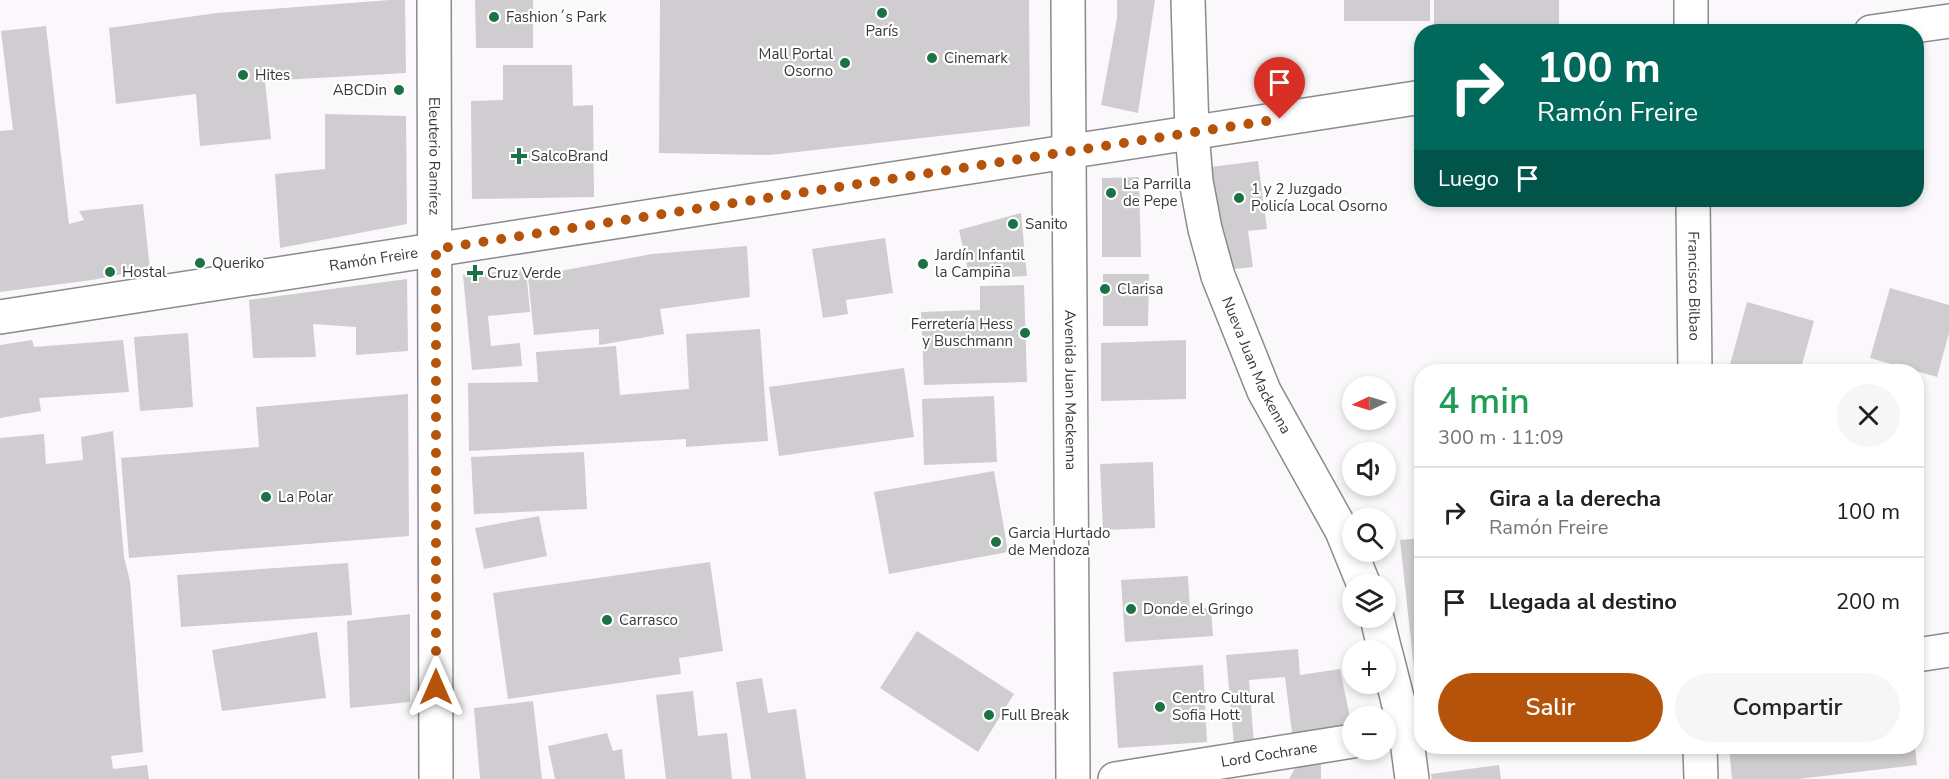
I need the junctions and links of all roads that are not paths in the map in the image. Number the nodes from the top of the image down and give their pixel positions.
1 (434, 0) edge
2 (1068, 0) edge
3 (1188, 0) edge
4 (1691, 0) edge
5 (1949, 21) edge
6 (1691, 24) edge
7 (1924, 25) edge
8 (1414, 99) edge
9 (1192, 132) junction
10 (1068, 150) junction
11 (1693, 207) edge
12 (436, 249) junction
13 (0, 317) edge
14 (1695, 364) edge
15 (1360, 574) edge
16 (1949, 650) edge
17 (1924, 654) edge
18 (1396, 694) edge
19 (1405, 733) edge
20 (1342, 743) edge
21 (1700, 754) edge
22 (436, 779) edge
23 (1073, 779) edge
24 (1115, 779) edge
25 (1412, 779) edge
26 (1701, 779) edge

1 - 12 main road, Eleuterio Ramírez
2 - 10 main road, Avenida Juan Mackenna
3 - 9 main road
4 - 6 main road
5 - 7 main road
8 - 9 main road, Ramón Freire
9 - 10 main road, Ramón Freire
9 - 15 main road, Nueva Juan Mackenna
10 - 12 main road, Ramón Freire
10 - 23 main road, Avenida Juan Mackenna
11 - 14 main road, Francisco Bilbao
12 - 13 main road, Ramón Freire
12 - 22 main road, Eleuterio Ramírez
16 - 17 main road
18 - 19 main road
19 - 25 main road
20 - 24 main road, Lord Cochrane
21 - 26 main road

